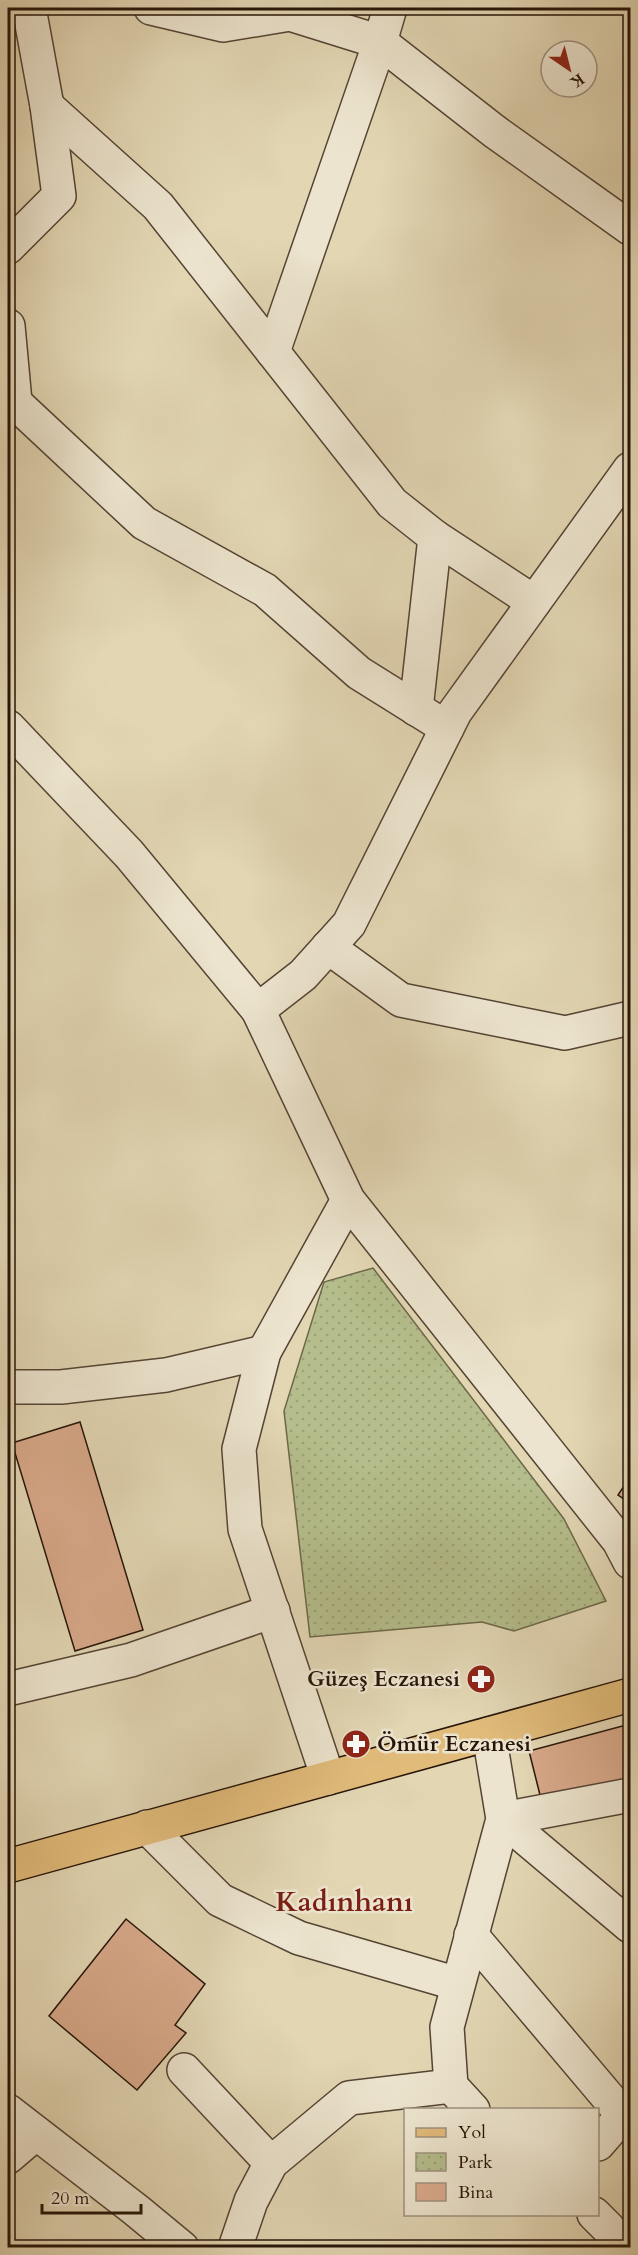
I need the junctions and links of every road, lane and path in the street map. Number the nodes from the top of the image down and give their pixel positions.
1 (29, 8) edge
2 (152, 8) edge
3 (390, 8) edge
4 (380, 42) junction
5 (48, 106) junction
6 (630, 228) edge
7 (8, 248) edge
8 (8, 326) edge
9 (273, 352) junction
10 (11, 399) edge
11 (630, 469) edge
12 (435, 537) junction
13 (534, 602) junction
14 (416, 709) junction
15 (8, 727) edge
16 (447, 728) junction
17 (328, 947) junction
18 (258, 1010) junction
19 (630, 1018) edge
20 (348, 1200) junction
21 (264, 1352) junction
22 (8, 1387) edge
23 (630, 1562) edge
24 (273, 1611) junction
25 (8, 1689) edge
26 (630, 1695) edge
27 (489, 1734) junction
28 (328, 1778) junction
29 (630, 1795) edge
30 (503, 1819) junction
31 (147, 1827) junction
32 (8, 1866) edge
33 (630, 1926) edge
34 (471, 1935) junction
35 (458, 1984) junction
36 (184, 2070) dead end
37 (451, 2086) junction
38 (471, 2108) edge
39 (8, 2111) edge
40 (627, 2111) edge
41 (36, 2133) junction
42 (599, 2142) edge
43 (8, 2157) edge
44 (271, 2163) junction
45 (596, 2216) edge
46 (620, 2246) edge
47 (182, 2247) edge
48 (235, 2247) edge

1 - 5 street
2 - 4 street
3 - 4 street
4 - 6 street
4 - 9 street
5 - 7 street
5 - 9 street
8 - 10 street
9 - 12 street
10 - 14 street
11 - 13 street
12 - 13 street
12 - 14 street
13 - 16 street
14 - 16 street
15 - 18 street
16 - 17 street
17 - 18 street
17 - 19 street
18 - 20 street
20 - 21 street
20 - 23 street
21 - 22 street
21 - 24 street
24 - 25 street
24 - 28 street
26 - 27 main road
27 - 28 main road
27 - 30 street
28 - 31 main road
29 - 30 street
30 - 33 street
30 - 34 street
31 - 32 main road
31 - 35 street
34 - 35 street
34 - 40 street
35 - 37 street
36 - 44 street
37 - 38 street
37 - 44 street
39 - 41 street
40 - 42 street
41 - 43 street
41 - 47 street
44 - 48 street
45 - 46 street

